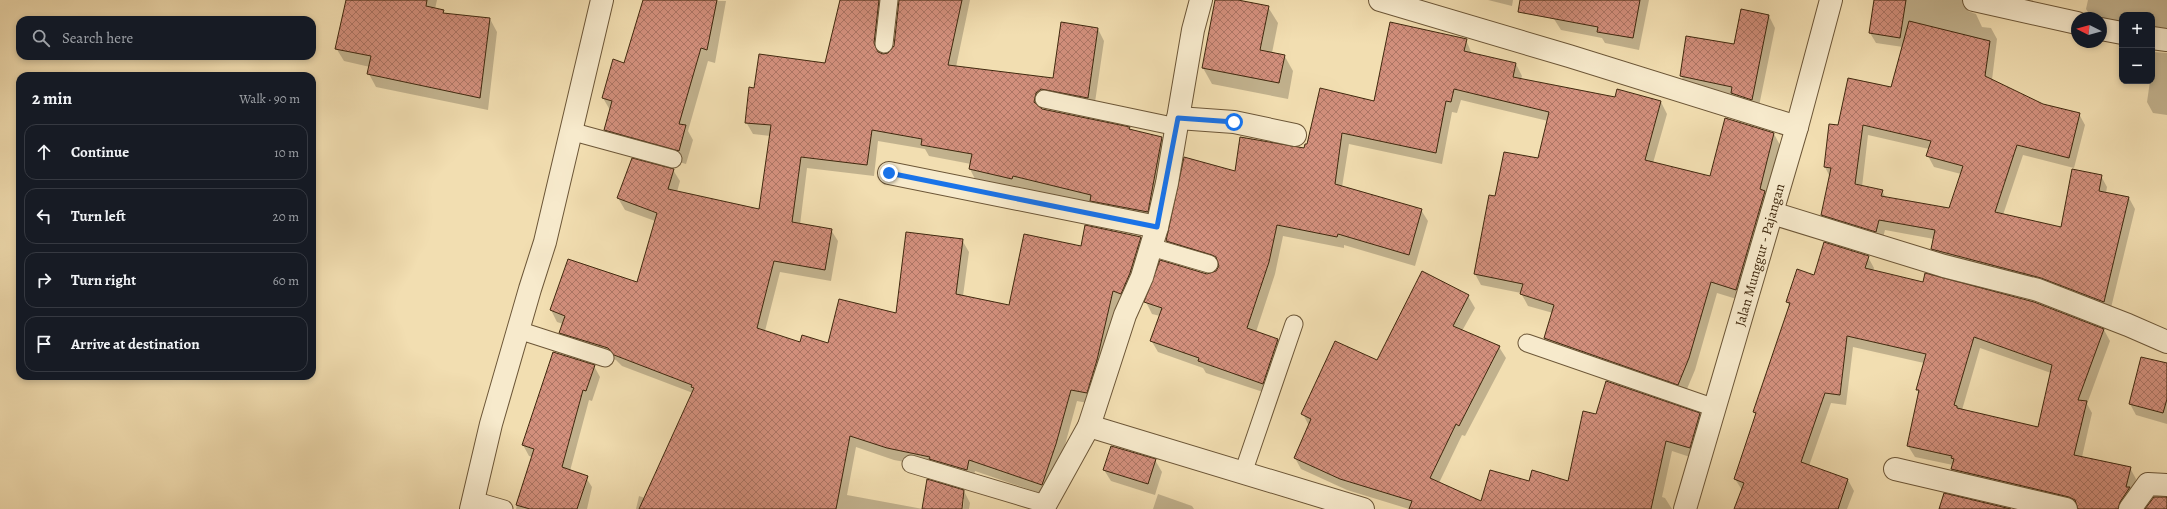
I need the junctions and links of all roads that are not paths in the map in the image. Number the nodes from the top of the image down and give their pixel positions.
1 (602, 0) edge
2 (889, 0) edge
3 (1201, 0) edge
4 (1380, 0) edge
5 (1831, 0) edge
6 (1974, 0) edge
7 (2071, 22) edge
8 (2107, 30) edge
9 (2119, 32) edge
10 (2155, 38) edge
11 (2167, 40) edge
12 (884, 44) dead end
13 (1044, 99) dead end
14 (1178, 123) junction
15 (1797, 127) junction
16 (570, 131) junction
17 (1295, 135) dead end
18 (673, 159) dead end
19 (889, 173) dead end
20 (1772, 213) junction
21 (1154, 237) junction
22 (1209, 264) dead end
23 (1294, 324) dead end
24 (518, 330) junction
25 (2167, 342) edge
26 (1527, 343) dead end
27 (605, 358) dead end
28 (1715, 408) junction
29 (1089, 426) junction
30 (911, 464) dead end
31 (1895, 468) dead end
32 (1243, 473) junction
33 (2167, 485) edge
34 (472, 505) edge
35 (1044, 506) edge
36 (504, 509) edge
37 (1363, 509) edge
38 (1685, 509) edge
39 (2066, 509) edge
40 (2130, 509) edge

1 - 16 street
2 - 12 lane
3 - 14 street
4 - 15 street
5 - 15 street, Jalan Munggur - Pajangan
6 - 7 street
8 - 9 street
10 - 11 street
13 - 14 lane
14 - 17 street
14 - 21 street
15 - 20 street, Jalan Munggur - Pajangan
16 - 18 lane
16 - 24 street
19 - 21 street
20 - 25 street
20 - 28 street, Jalan Munggur - Pajangan
21 - 22 lane
21 - 29 street
23 - 32 lane
24 - 27 lane
24 - 34 street
26 - 28 lane
28 - 38 street, Jalan Munggur - Pajangan
29 - 32 street
29 - 35 street
30 - 35 lane
31 - 39 street
32 - 37 street
33 - 40 street
34 - 36 lane

